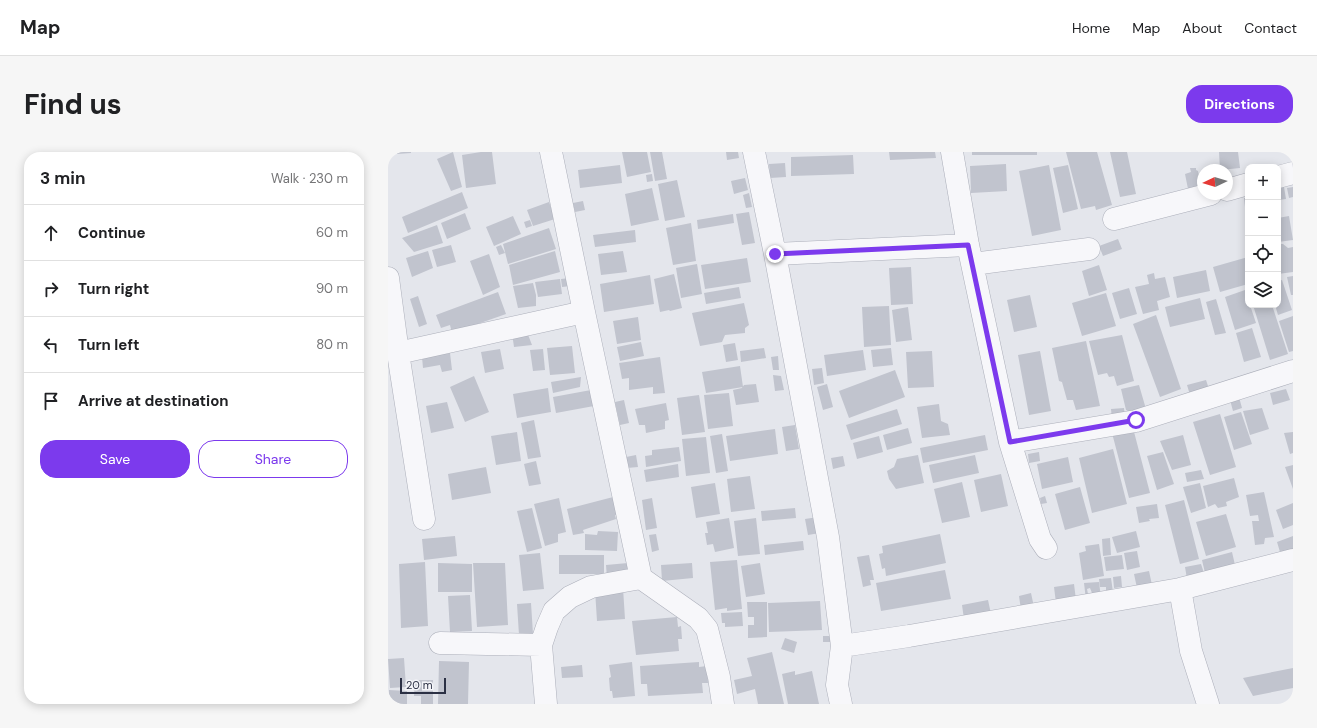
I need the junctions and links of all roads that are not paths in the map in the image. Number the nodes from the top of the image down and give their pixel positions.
1 (551, 152) edge
2 (754, 152) edge
3 (952, 152) edge
4 (1293, 173) edge
5 (1281, 176) edge
6 (1245, 185) edge
7 (1233, 188) edge
8 (1197, 198) edge
9 (1114, 219) dead end
10 (1090, 249) dead end
11 (775, 254) junction
12 (970, 255) junction
13 (388, 278) edge
14 (584, 312) junction
15 (398, 353) junction
16 (1293, 371) edge
17 (1010, 442) junction
18 (424, 519) dead end
19 (1046, 548) dead end
20 (1293, 560) edge
21 (641, 578) junction
22 (1180, 589) junction
23 (440, 643) dead end
24 (540, 645) junction
25 (842, 646) junction
26 (546, 704) edge
27 (723, 704) edge
28 (841, 704) edge
29 (1208, 704) edge

1 - 14 street
2 - 11 street
3 - 12 street
4 - 5 street
6 - 7 street
8 - 9 street
10 - 12 street
11 - 12 street
11 - 25 street
12 - 17 street
13 - 15 street
14 - 15 street
14 - 21 street
15 - 18 street
16 - 17 street
17 - 19 street
20 - 22 street
21 - 24 street
21 - 27 street
22 - 25 street
22 - 29 street
23 - 24 street
24 - 26 street
25 - 28 street

